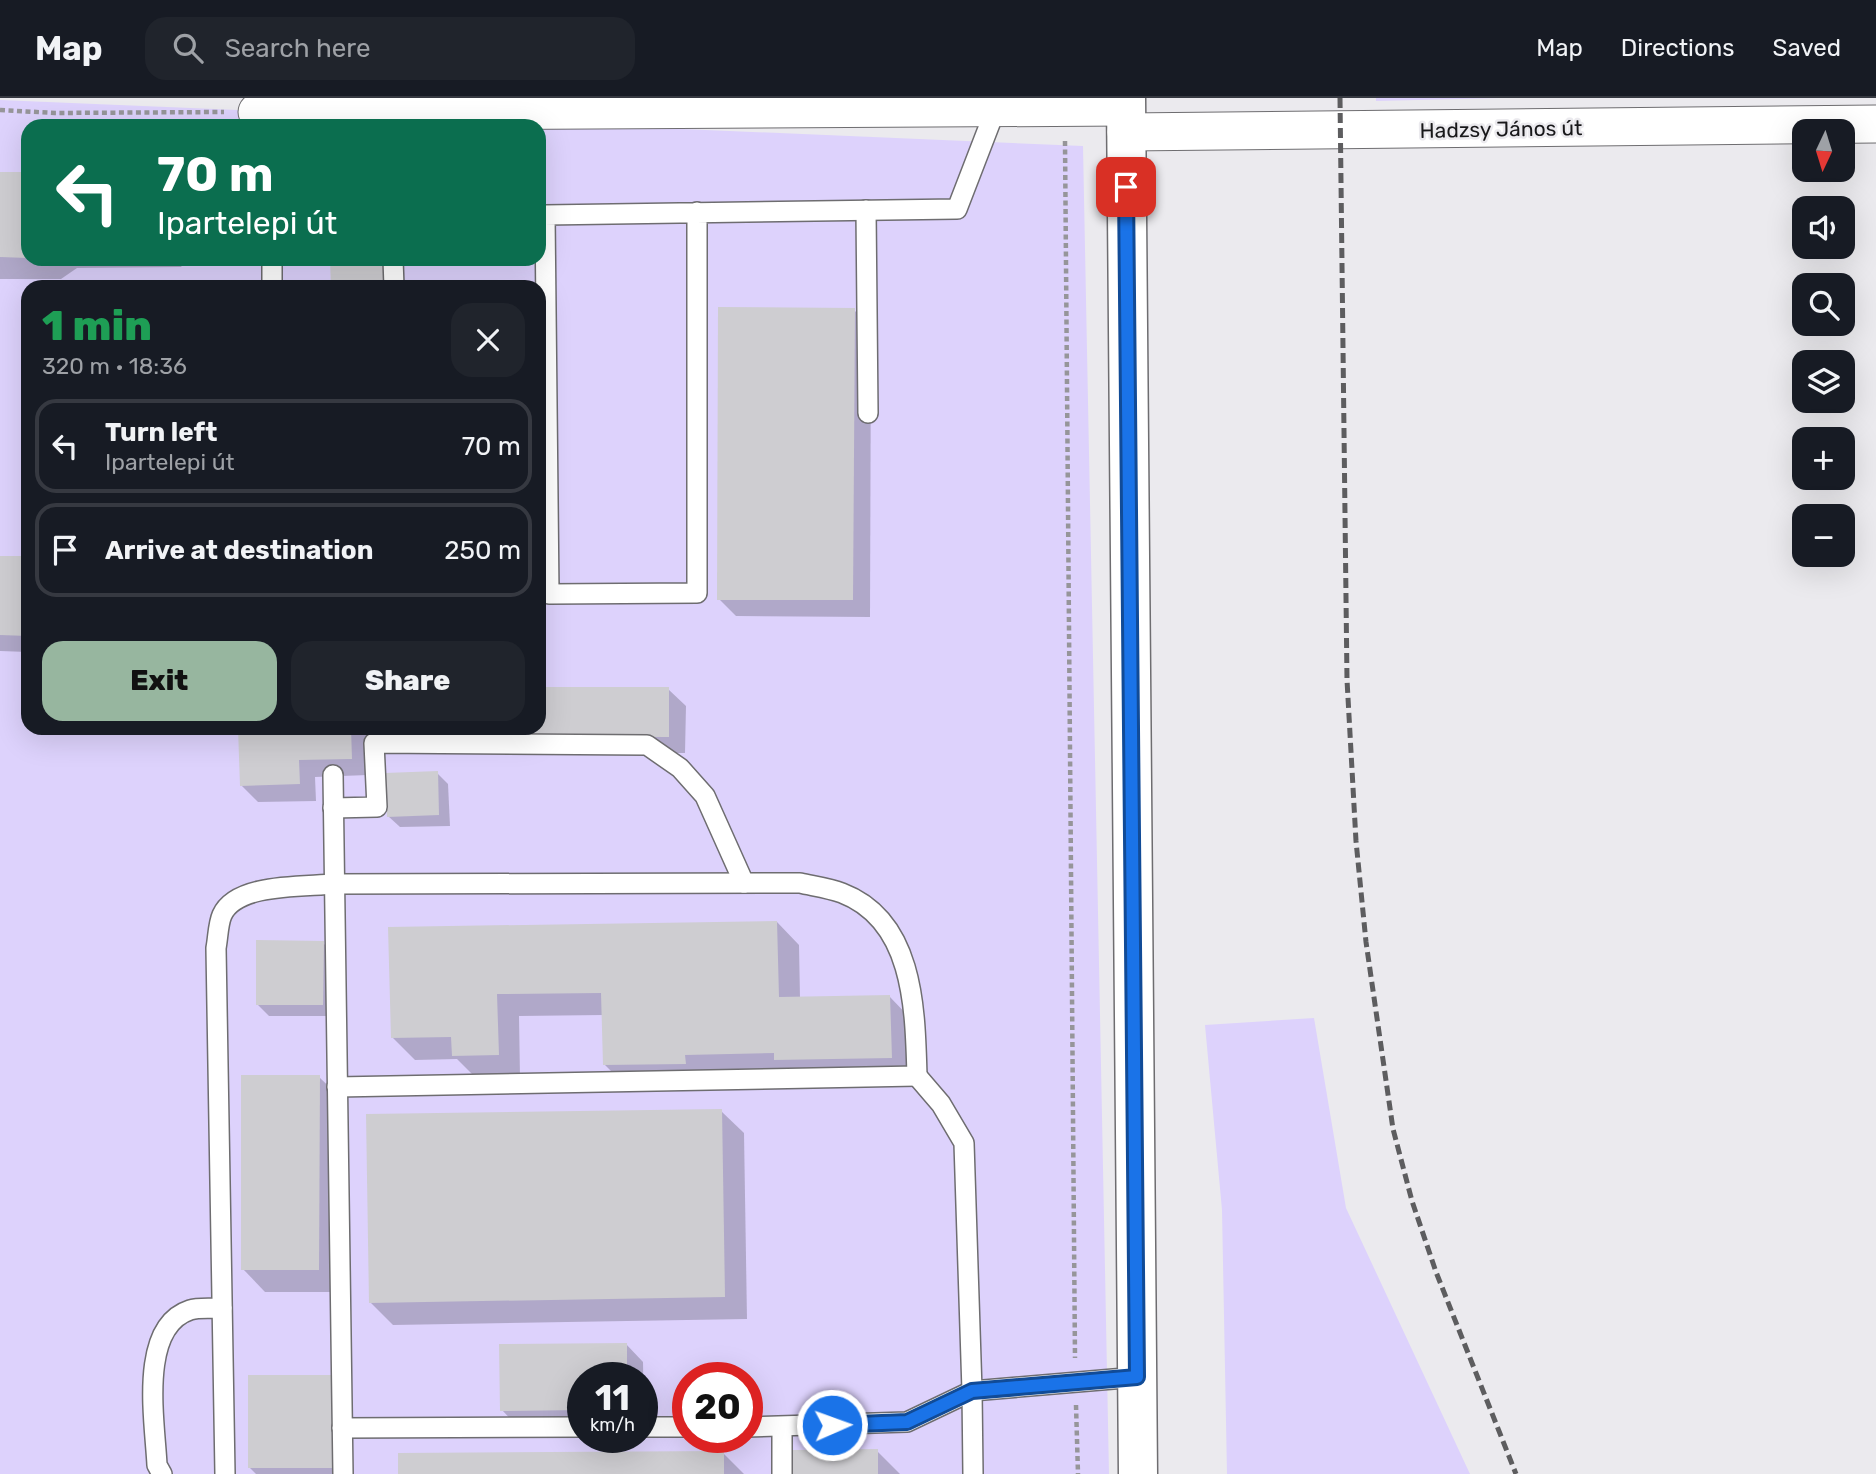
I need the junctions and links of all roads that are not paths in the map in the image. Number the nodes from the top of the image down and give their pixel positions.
1 (478, 104) edge
2 (811, 104) edge
3 (996, 108) junction
4 (1126, 112) edge
5 (267, 117) edge
6 (1876, 124) edge
7 (866, 210) junction
8 (546, 212) edge
9 (697, 212) junction
10 (868, 413) dead end
11 (546, 597) edge
12 (333, 775) dead end
13 (333, 808) junction
14 (744, 883) junction
15 (334, 884) junction
16 (917, 1076) junction
17 (337, 1087) junction
18 (222, 1308) junction
19 (1137, 1377) junction
20 (972, 1391) junction
21 (567, 1427) edge
22 (763, 1427) edge
23 (782, 1427) junction
24 (342, 1428) junction
25 (163, 1474) edge
26 (225, 1474) edge
27 (343, 1474) edge
28 (782, 1474) edge
29 (973, 1474) edge
30 (1138, 1474) edge

1 - 2 street, Hadzsy János út
1 - 5 street, Hadzsy János út
2 - 3 street, Hadzsy János út
3 - 4 street, Hadzsy János út
3 - 7 lane
4 - 6 street, Hadzsy János út
4 - 19 main road
7 - 9 lane
7 - 10 lane
8 - 9 lane
9 - 11 lane
12 - 13 lane
13 - 14 lane
13 - 15 lane
14 - 15 lane
14 - 16 lane
15 - 17 lane
15 - 18 lane
16 - 17 lane
16 - 20 lane
17 - 24 lane
18 - 25 lane
18 - 26 lane
19 - 20 lane
19 - 30 main road
20 - 23 lane
20 - 29 lane
21 - 24 lane
22 - 23 lane
23 - 28 lane
24 - 27 lane

